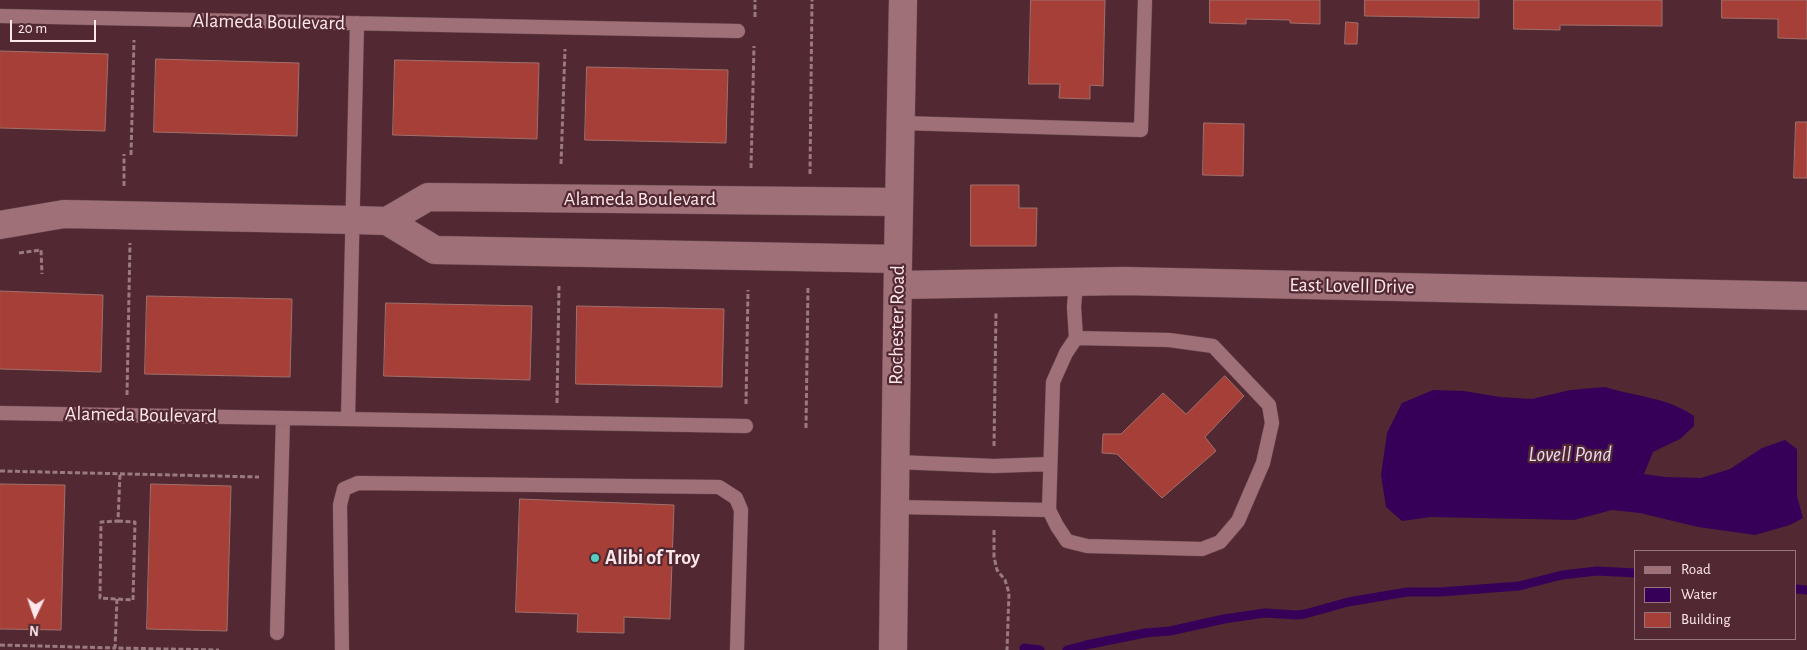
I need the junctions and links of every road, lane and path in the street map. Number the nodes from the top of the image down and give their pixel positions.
1 (755, 0) edge
2 (812, 0) edge
3 (903, 0) edge
4 (1145, 0) edge
5 (0, 16) edge
6 (357, 23) junction
7 (754, 24) dead end
8 (738, 31) dead end
9 (134, 32) dead end
10 (565, 41) dead end
11 (754, 42) dead end
12 (901, 122) junction
13 (124, 154) dead end
14 (131, 155) dead end
15 (561, 164) dead end
16 (751, 168) dead end
17 (810, 176) dead end
18 (124, 189) dead end
19 (899, 202) junction
20 (354, 220) junction
21 (387, 222) junction
22 (0, 224) edge
23 (130, 242) dead end
24 (16, 253) dead end
25 (898, 272) junction
26 (42, 274) dead end
27 (808, 282) dead end
28 (1076, 282) junction
29 (559, 286) dead end
30 (748, 290) dead end
31 (1807, 296) edge
32 (996, 305) dead end
33 (1076, 338) junction
34 (127, 401) dead end
35 (556, 408) dead end
36 (0, 412) edge
37 (282, 418) junction
38 (348, 419) junction
39 (746, 426) joint
40 (806, 428) dead end
41 (994, 450) dead end
42 (896, 462) junction
43 (1050, 464) junction
44 (0, 471) edge
45 (120, 474) junction
46 (267, 477) dead end
47 (896, 506) junction
48 (1049, 510) junction
49 (118, 522) junction
50 (994, 522) dead end
51 (117, 599) junction
52 (277, 633) dead end
53 (0, 645) edge
54 (115, 648) junction
55 (219, 650) edge
56 (342, 650) edge
57 (737, 650) edge
58 (894, 650) edge
59 (1007, 650) edge

1 - 7 path
2 - 17 path
3 - 12 street, Rochester Road
4 - 12 lane
5 - 6 lane, Alameda Boulevard
6 - 8 lane, Alameda Boulevard
6 - 20 lane, Alameda Boulevard
9 - 14 path
10 - 15 path
11 - 16 path
12 - 19 street, Rochester Road
13 - 18 path
19 - 21 street, Alameda Boulevard
19 - 25 street, Rochester Road
20 - 21 street
20 - 22 street
20 - 38 lane, Alameda Boulevard
21 - 25 street
23 - 34 path
24 - 26 path
25 - 28 street, East Lovell Drive
25 - 42 street, Rochester Road
27 - 40 path
28 - 31 street, East Lovell Drive
28 - 33 lane
29 - 35 path
30 - 39 path
32 - 41 path
33 - 43 lane
33 - 48 lane
36 - 37 lane, Alameda Boulevard
37 - 38 lane, Alameda Boulevard
37 - 52 lane
38 - 39 lane, Alameda Boulevard
42 - 43 lane
42 - 47 street, Rochester Road
43 - 48 lane
44 - 45 path
45 - 46 path
45 - 49 path
47 - 48 lane
47 - 58 street, Rochester Road
49 - 51 path
49 - 51 path
50 - 59 path
51 - 54 path
53 - 54 path
54 - 55 path
56 - 57 lane

